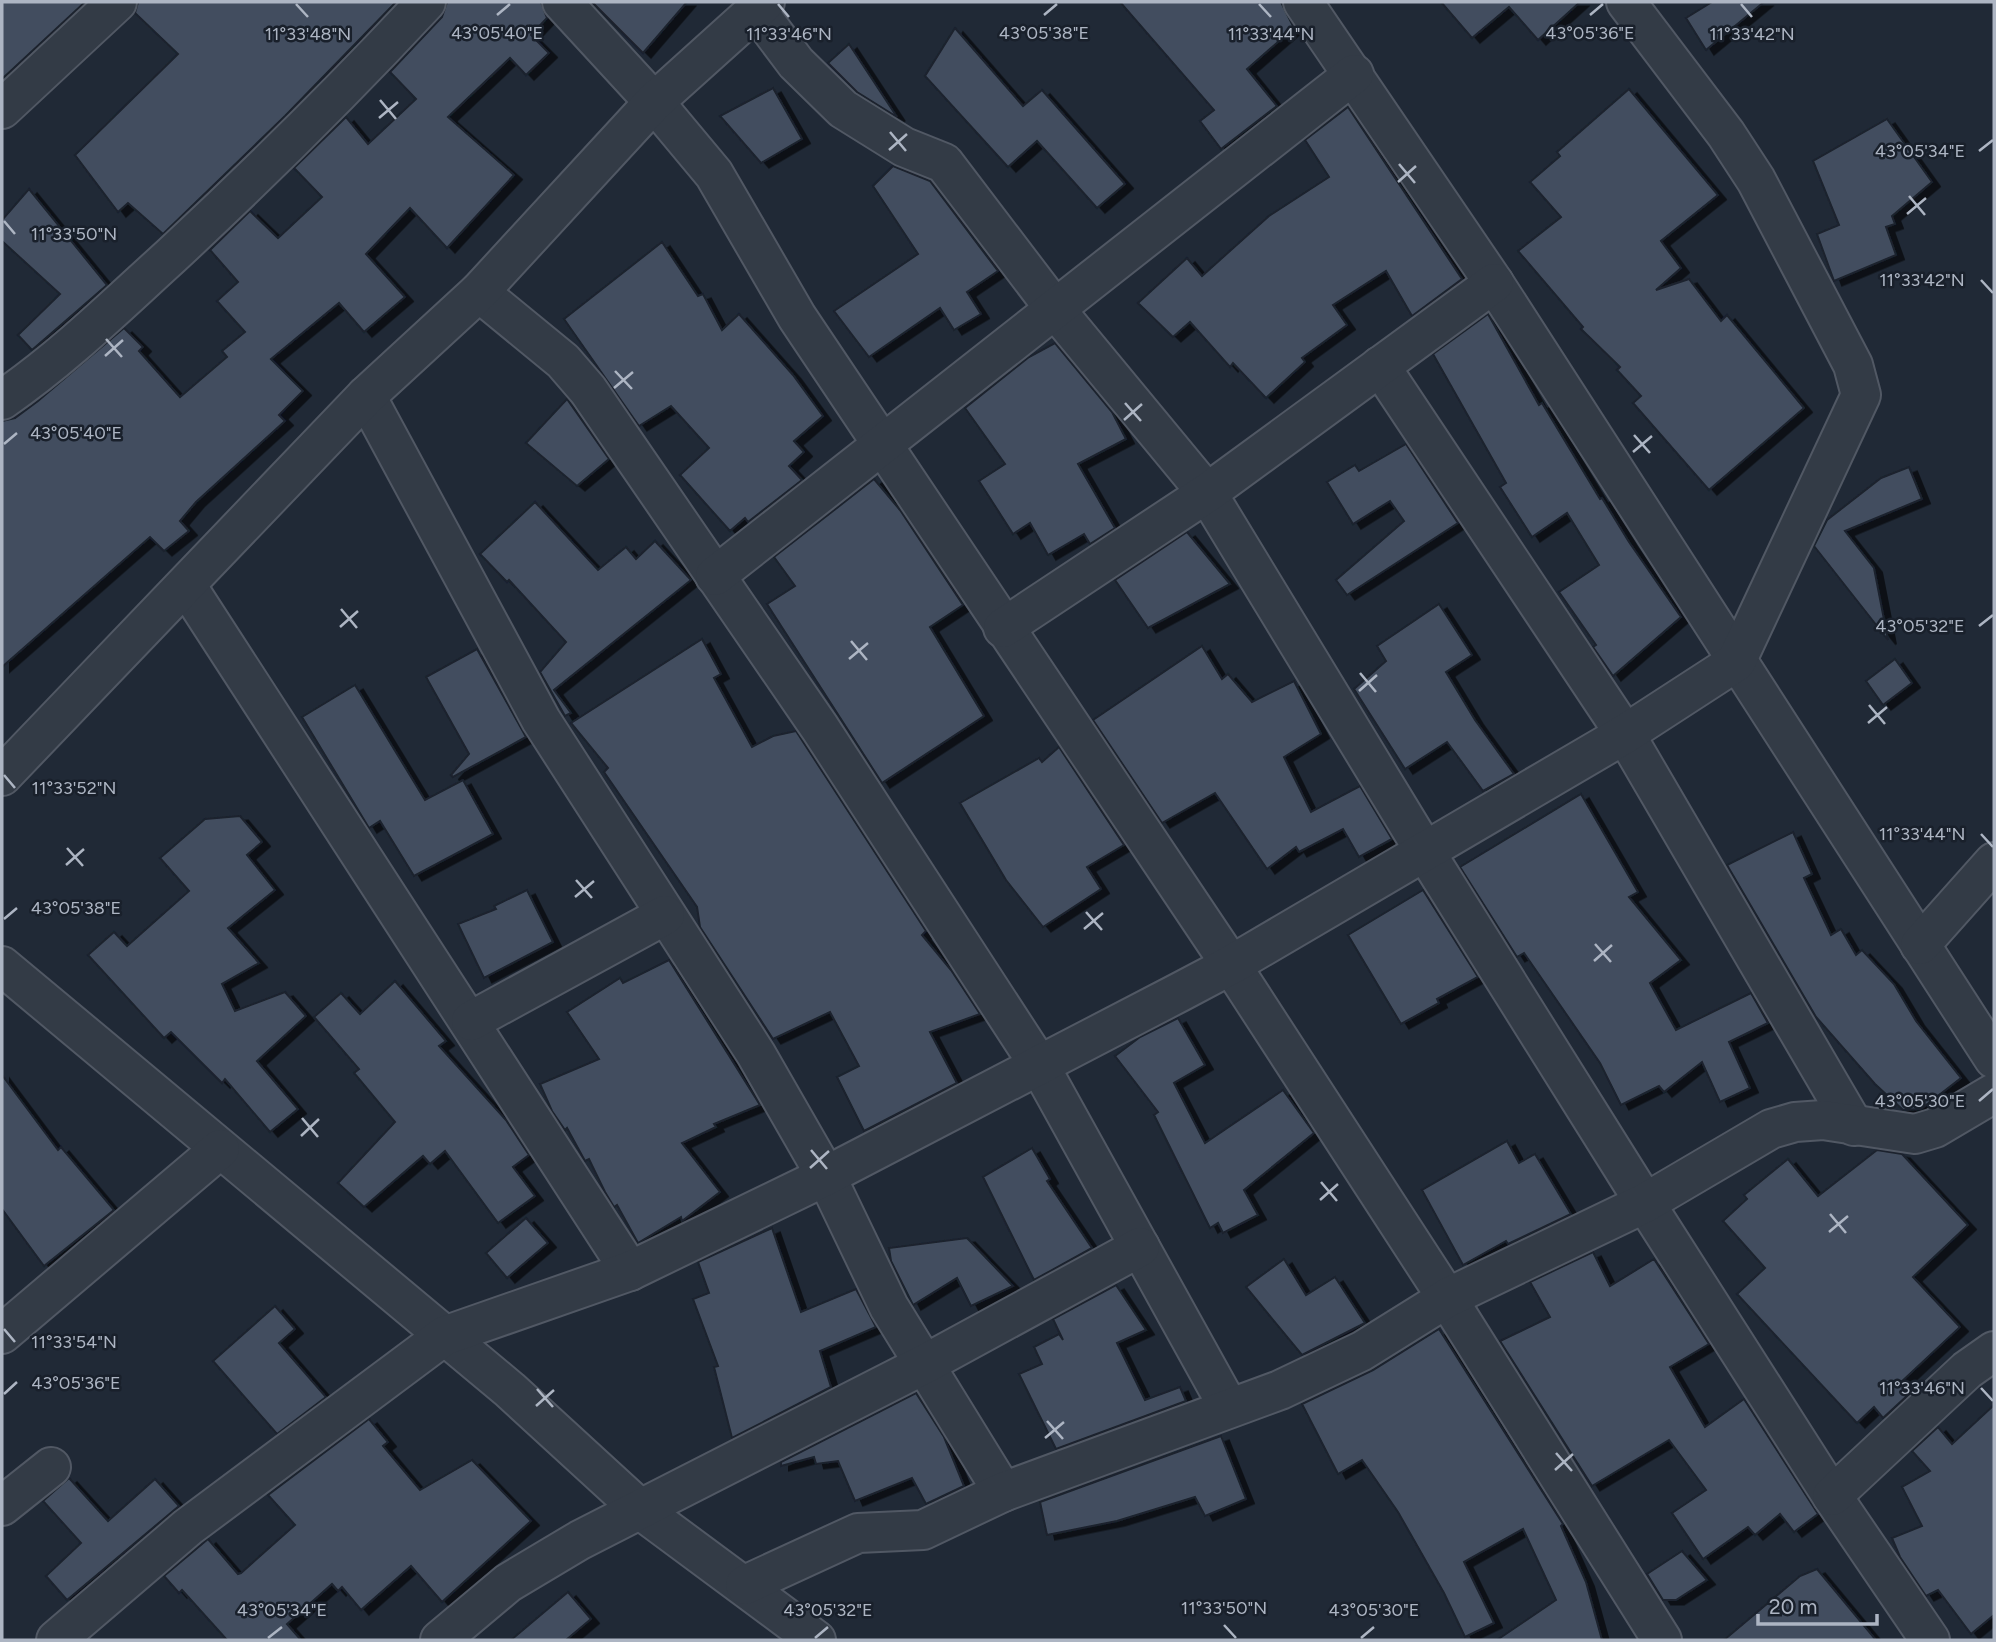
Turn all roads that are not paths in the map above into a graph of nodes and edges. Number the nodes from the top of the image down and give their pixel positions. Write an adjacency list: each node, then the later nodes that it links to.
1 (117, 2): 9 (street)
2 (426, 2): 15 (street)
3 (562, 2): 8 (street)
4 (1303, 2): 7 (street)
5 (1626, 2): 21 (street)
6 (761, 7): 8 (street); 12 (street)
7 (1354, 74): 10 (street); 12 (street)
8 (654, 102): 11 (street); 16 (street)
9 (2, 109)
10 (1493, 283): 13 (street); 21 (street)
11 (479, 292): 14 (street); 18 (street)
12 (1055, 309): 16 (street); 17 (street)
13 (1380, 366): 17 (street); 22 (street)
14 (366, 396): 19 (street); 26 (street)
15 (2, 400)
16 (884, 446): 18 (street); 20 (street)
17 (1207, 492): 20 (street); 24 (street)
18 (715, 576): 32 (street)
19 (186, 585): 23 (street); 30 (street)
20 (1003, 628): 28 (street)
21 (1736, 662): 22 (street); 27 (street)
22 (1625, 734): 24 (street); 34 (street)
23 (2, 776)
24 (1424, 850): 28 (street); 37 (street)
25 (1994, 862): 27 (street)
26 (665, 915): 30 (street); 36 (street)
27 (1920, 945): 31 (street)
28 (1231, 965): 32 (street); 40 (street)
29 (2, 966): 35 (street)
30 (471, 1021): 39 (street)
31 (1994, 1059)
32 (1038, 1065): 36 (street); 38 (street)
33 (1994, 1093): 34 (street)
34 (1854, 1126): 37 (street)
35 (220, 1149): 41 (street); 42 (street)
36 (826, 1176): 39 (street); 44 (street)
37 (1645, 1203): 40 (street); 48 (street)
38 (1140, 1247): 44 (street); 45 (street)
39 (630, 1271): 42 (street)
40 (1447, 1298): 45 (street); 55 (street)
41 (2, 1334)
42 (444, 1336): 50 (street); 52 (street)
43 (1994, 1351): 48 (street)
44 (925, 1364): 47 (street); 50 (street)
45 (1229, 1408): 47 (street)
46 (51, 1467): 49 (street)
47 (1003, 1492): 51 (street)
48 (1832, 1496): 56 (street)
49 (2, 1506)
50 (642, 1511): 51 (street); 53 (street)
51 (745, 1585): 54 (street)
52 (56, 1640)
53 (440, 1640)
54 (816, 1640)
55 (1662, 1640)
56 (1930, 1640)

